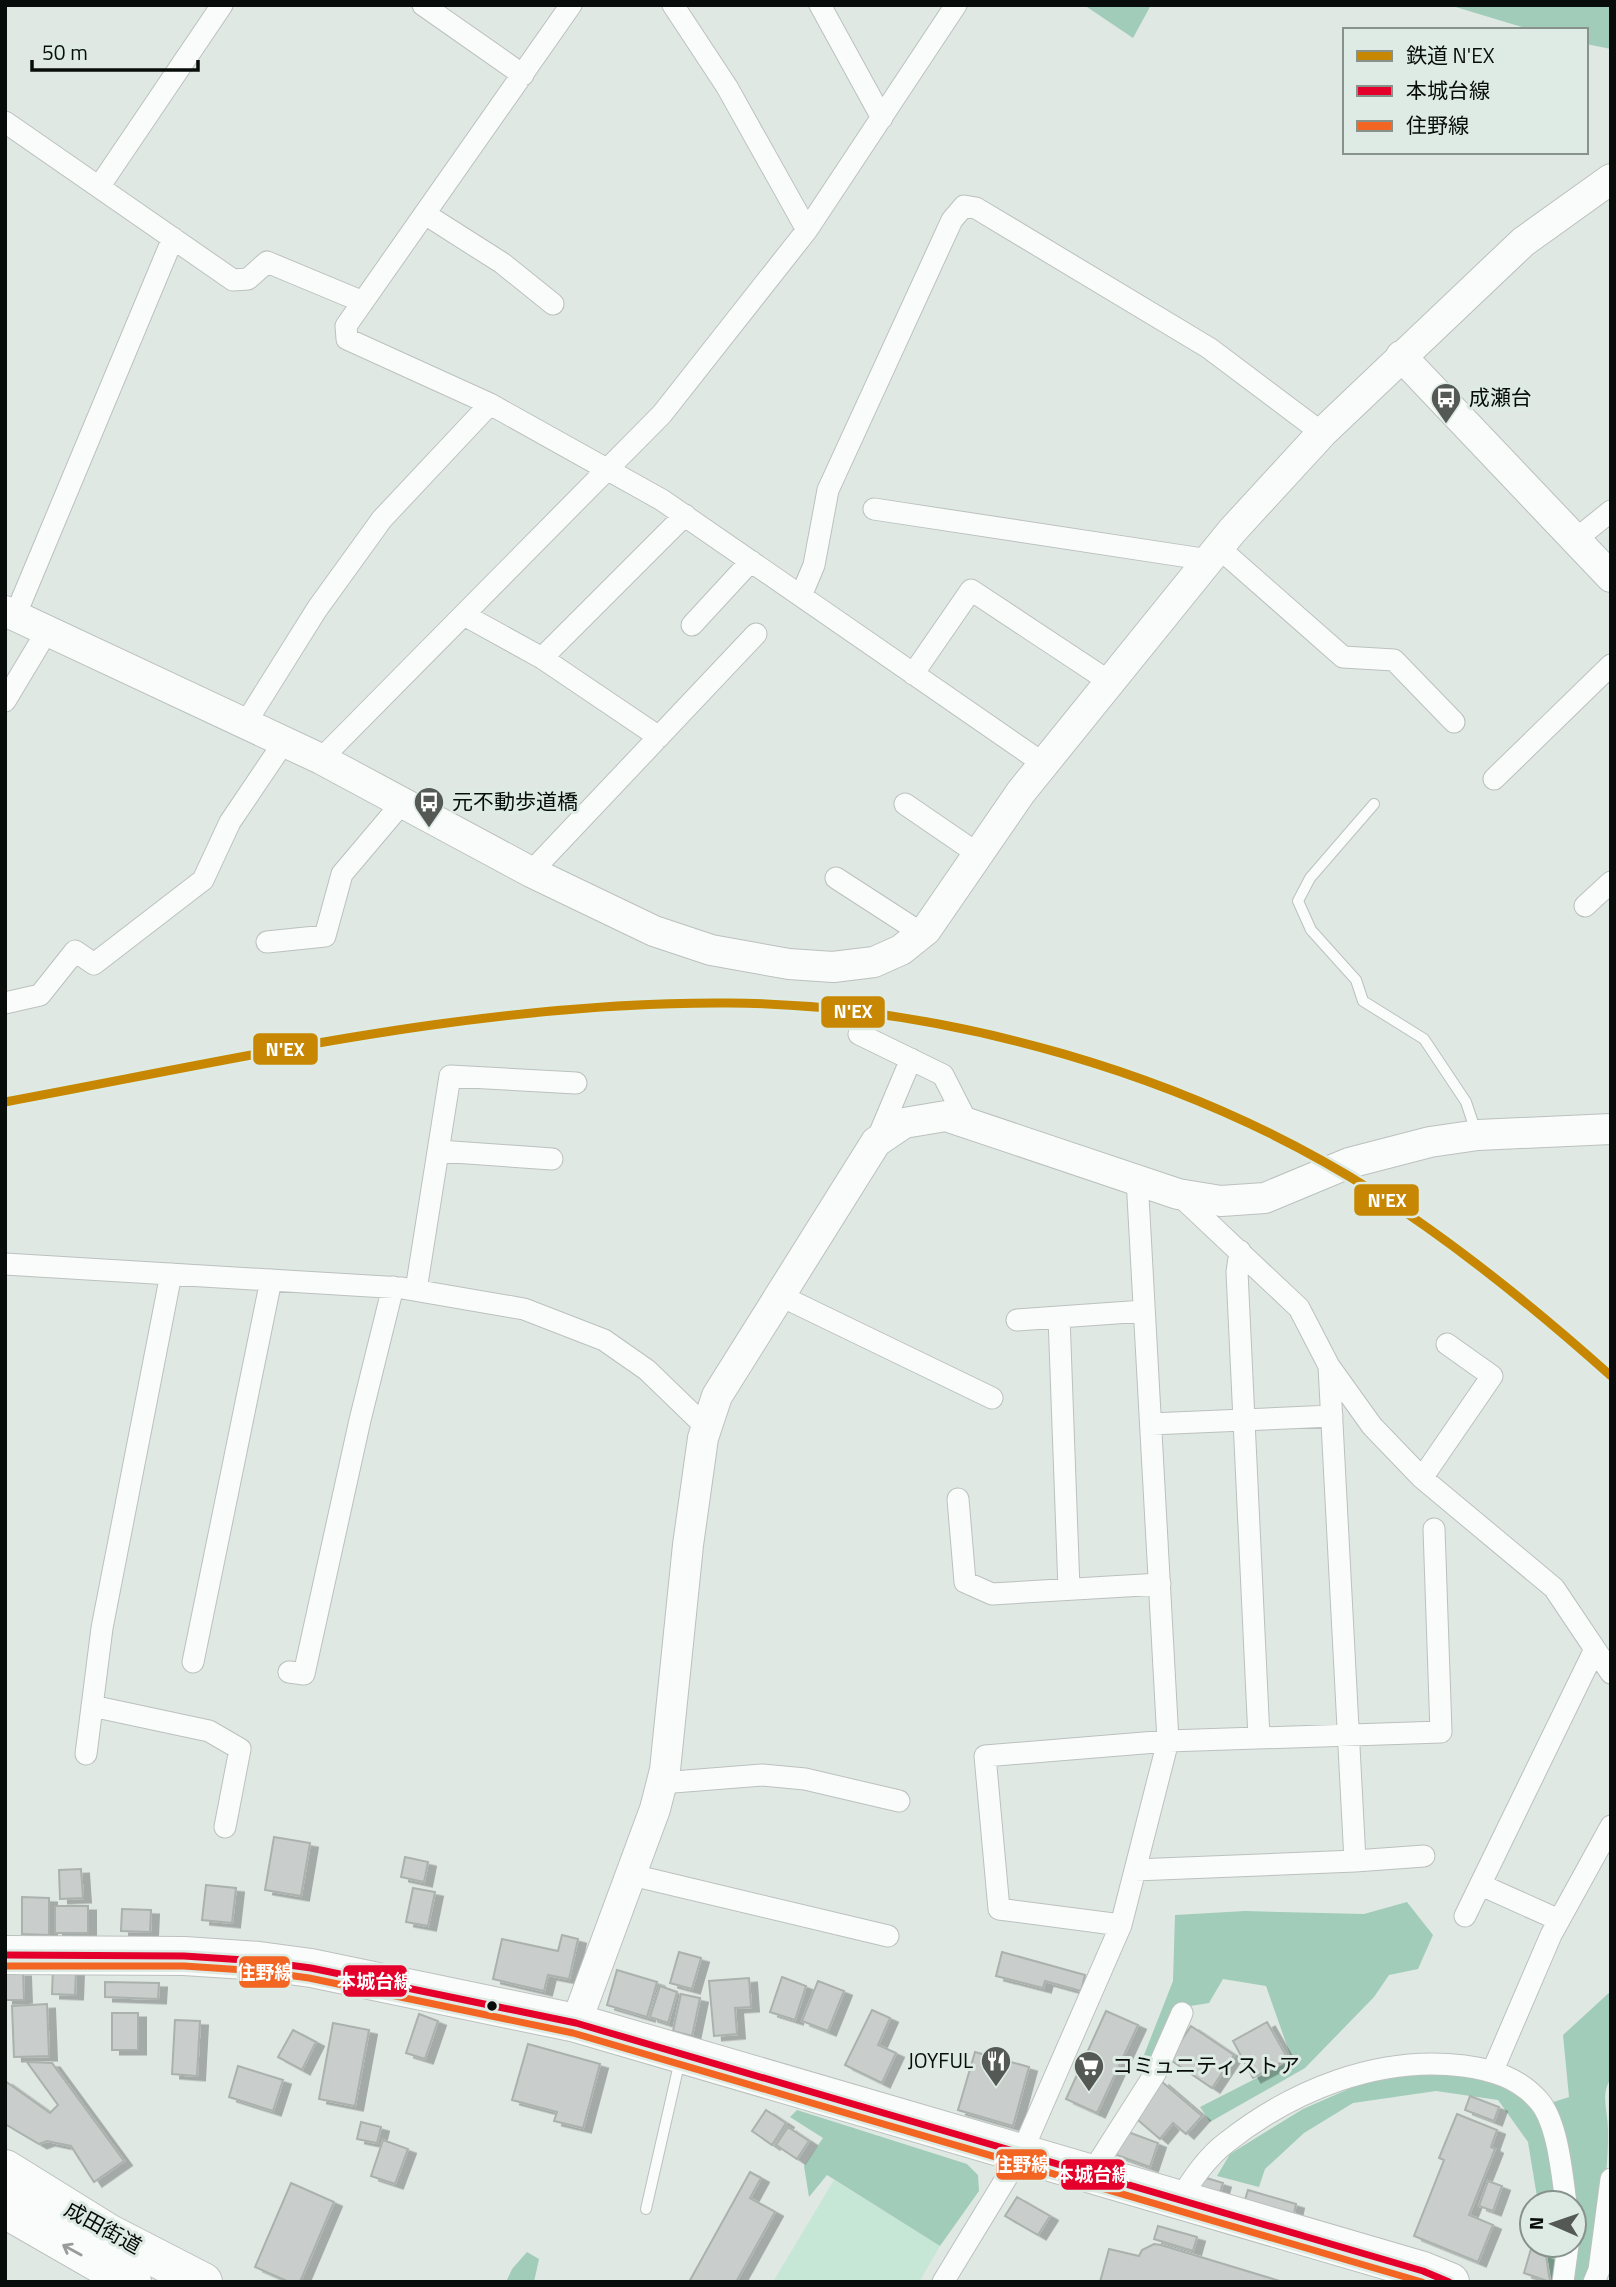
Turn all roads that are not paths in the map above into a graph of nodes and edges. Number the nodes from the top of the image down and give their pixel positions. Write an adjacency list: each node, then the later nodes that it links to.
1 (222, 5): 11 (street)
2 (423, 5): 7 (street)
3 (571, 5): 7 (street)
4 (673, 5): 13 (street)
5 (820, 5): 8 (street)
6 (956, 5): 8 (street)
7 (523, 75): 12 (street)
8 (882, 117): 13 (street)
9 (5, 121): 11 (street)
10 (1611, 179): 17 (street)
11 (99, 187): 14 (street)
12 (425, 214): 15 (street); 16 (street)
13 (807, 230): 20 (street)
14 (173, 238): 15 (street); 29 (street)
15 (363, 302): 18 (street)
16 (553, 304)
17 (1401, 356): 19 (street); 24 (street)
18 (490, 404): 20 (street); 40 (street)
19 (1322, 433): 25 (street); 28 (street)
20 (610, 468): 23 (street); 30 (street)
21 (874, 509): 25 (street)
22 (1611, 512): 24 (street)
23 (685, 515): 26 (street); 34 (street)
24 (1575, 540): 27 (street)
25 (1214, 554): 37 (street); 39 (street)
26 (751, 561): 28 (street); 31 (street)
27 (1611, 577)
28 (801, 596): 36 (street)
29 (10, 613): 32 (street)
30 (464, 615): 34 (street); 43 (street)
31 (692, 625)
32 (47, 631): 38 (street); 40 (street)
33 (756, 634): 41 (street)
34 (542, 659): 41 (street)
35 (1611, 665): 45 (street)
36 (913, 674): 37 (street); 44 (street)
37 (1110, 682): 44 (street)
38 (5, 701)
39 (1454, 722)
40 (245, 724): 42 (street)
41 (659, 737): 50 (street)
42 (284, 742): 43 (street); 56 (street)
43 (321, 759): 46 (street)
44 (1044, 764): 49 (street)
45 (1494, 779)
46 (402, 803): 50 (street); 55 (street)
47 (905, 804): 49 (street)
48 (1374, 804): 62 (lane)
49 (978, 854): 54 (street)
50 (531, 872): 54 (street)
51 (835, 878): 54 (street)
52 (1611, 882): 53 (street)
53 (1585, 906)
54 (922, 933)
55 (267, 942)
56 (5, 1003)
57 (859, 1034): 58 (street)
58 (911, 1059): 60 (street); 63 (street)
59 (576, 1083): 64 (street)
60 (968, 1124): 63 (street); 66 (street)
61 (1606, 1134): 62 (street)
62 (1478, 1135): 67 (street)
63 (876, 1142): 74 (street)
64 (439, 1151): 65 (street); 73 (street)
65 (552, 1159)
66 (1137, 1178): 67 (street); 75 (street)
67 (1178, 1195): 68 (street)
68 (1240, 1251): 79 (street); 82 (street)
69 (5, 1264): 70 (street)
70 (171, 1274): 71 (street); 94 (street)
71 (271, 1280): 72 (street); 91 (street)
72 (393, 1287): 73 (street); 92 (street)
73 (416, 1290): 84 (street)
74 (781, 1296): 80 (street); 84 (street)
75 (1144, 1311): 76 (street); 83 (street)
76 (1059, 1317): 77 (street); 89 (street)
77 (1017, 1320)
78 (1447, 1344): 85 (street)
79 (1329, 1366): 81 (street); 85 (street)
80 (992, 1398)
81 (1332, 1416): 82 (street); 95 (street)
82 (1245, 1419): 83 (street); 96 (street)
83 (1151, 1424): 88 (street)
84 (707, 1428): 99 (street)
85 (1422, 1478): 90 (street)
86 (958, 1499): 89 (street)
87 (1434, 1529): 95 (street)
88 (1160, 1584): 89 (street); 97 (street)
89 (1069, 1589)
90 (1595, 1649): 93 (street); 107 (street)
91 (193, 1661)
92 (289, 1672)
93 (1611, 1672)
94 (92, 1706): 98 (street); 101 (street)
95 (1350, 1735): 96 (street); 104 (street)
96 (1259, 1738): 97 (street)
97 (1168, 1741): 105 (street); 110 (street)
98 (86, 1754)
99 (662, 1783): 100 (street); 106 (street)
100 (899, 1801)
101 (225, 1826)
102 (1611, 1826): 109 (street)
103 (1424, 1856): 104 (street)
104 (1355, 1861): 105 (street)
105 (1135, 1870): 110 (street)
106 (632, 1875): 111 (street); 114 (street)
107 (1481, 1885): 108 (street); 109 (street)
108 (1465, 1916)
109 (1559, 1920): 116 (street)
110 (1121, 1925): 117 (street)
111 (888, 1936)
112 (5, 1955): 114 (highway)
113 (1182, 2013): 119 (street)
114 (576, 2023): 115 (highway)
115 (682, 2054): 117 (highway); 124 (lane)
116 (1493, 2070): 121 (street); 122 (street)
117 (1021, 2154): 119 (highway); 128 (street)
118 (5, 2169): 127 (highway, 成田街道)
119 (1091, 2174): 122 (highway)
120 (1611, 2179): 131 (street)
121 (1564, 2189)
122 (1180, 2199): 129 (highway)
123 (5, 2209): 126 (highway, 成田街道, one-way to 123)
124 (646, 2209)
125 (1565, 2259): 130 (street)
126 (132, 2282)
127 (203, 2282)
128 (943, 2282)
129 (1450, 2282)
130 (1563, 2282)
131 (1594, 2282)

